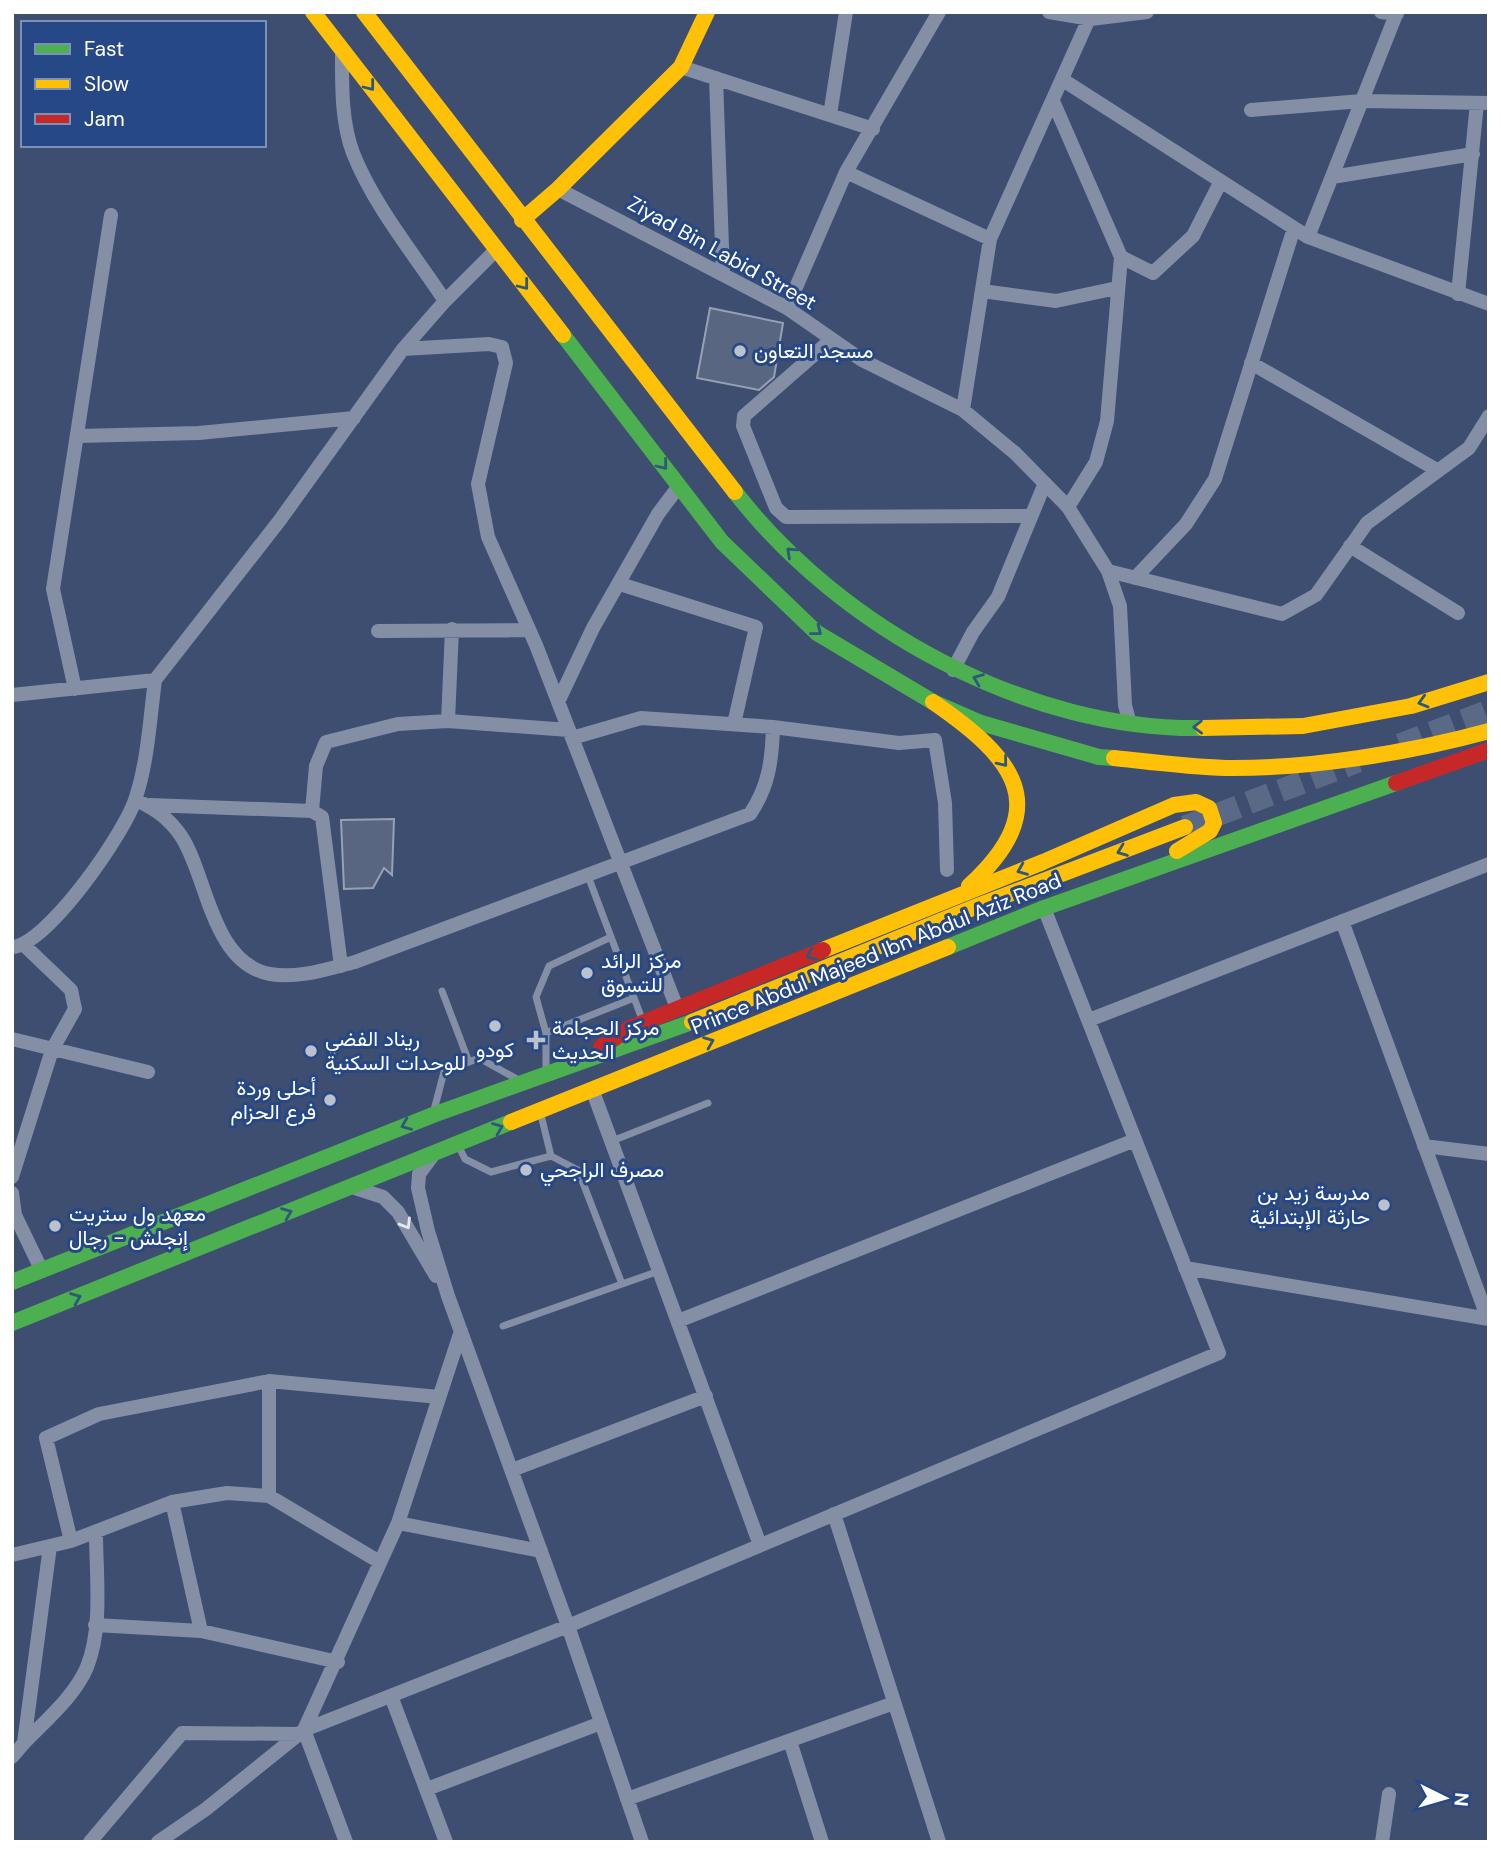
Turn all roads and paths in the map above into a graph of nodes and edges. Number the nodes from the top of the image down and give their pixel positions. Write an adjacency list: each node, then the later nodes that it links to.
1 (313, 12): 11 (main road)
2 (364, 12): 27 (main road)
3 (707, 12): 12 (main road)
4 (846, 12): 19 (street)
5 (939, 12): 20 (street)
6 (1049, 12): 10 (street)
7 (1147, 12): 10 (street)
8 (1381, 12): 9 (street)
9 (1397, 13): 16 (street)
10 (1091, 16): 14 (street)
11 (342, 51): 31 (main road, one-way to 31); 37 (street)
12 (681, 67): 13 (street); 25 (main road)
13 (716, 78): 19 (street); 33 (street)
14 (1063, 80): 15 (street); 24 (street)
15 (1053, 101): 30 (street); 32 (street)
16 (1362, 102): 17 (street); 18 (street); 23 (street)
17 (1483, 103): 21 (street)
18 (1251, 110)
19 (830, 115): 20 (street)
20 (873, 129): 22 (street)
21 (1473, 154): 23 (street); 36 (street)
22 (846, 172): 30 (street); 39 (street)
23 (1332, 177): 29 (street)
24 (1221, 181): 28 (street); 32 (street)
25 (558, 189): 27 (main road); 33 (street, Ziyad Bin Labid Street)
26 (111, 215): 46 (street)
27 (522, 220): 60 (main road, one-way to 27)
28 (1294, 228): 29 (street); 42 (street)
29 (1308, 236): 36 (street)
30 (990, 239): 35 (street)
31 (496, 249): 37 (street); 49 (main road, one-way to 49)
32 (1121, 257): 34 (street)
33 (723, 275): 39 (street, Ziyad Bin Labid Street)
34 (1117, 288): 35 (street); 50 (street)
35 (982, 291): 43 (street)
36 (1458, 294): 38 (street)
37 (444, 301): 41 (street)
38 (1489, 304)
39 (787, 308): 40 (street, Ziyad Bin Labid Street)
40 (832, 339): 43 (street, Ziyad Bin Labid Street); 51 (street)
41 (403, 349): 45 (street); 58 (street)
42 (1251, 363): 47 (street); 54 (street)
43 (963, 410): 48 (street, Ziyad Bin Labid Street)
44 (1489, 416): 47 (street)
45 (354, 418): 46 (street); 61 (street)
46 (78, 436): 63 (street)
47 (1437, 470): 52 (street)
48 (1045, 483): 50 (street, Ziyad Bin Labid Street); 51 (street)
49 (679, 486): 55 (street); 66 (main road, one-way to 66)
50 (1068, 507): 53 (street, Ziyad Bin Labid Street)
51 (1030, 516): 60 (street)
52 (1350, 546): 54 (street); 56 (street)
53 (1108, 571): 54 (street); 69 (street, Ziyad Bin Labid Street)
54 (1135, 578)
55 (620, 584): 65 (street); 68 (street)
56 (1458, 613)
57 (452, 629): 58 (street); 59 (street); 67 (street)
58 (529, 630): 65 (street)
59 (378, 631)
60 (953, 670): 69 (main road, one-way to 60)
61 (155, 680): 63 (street); 74 (street)
62 (1489, 682): 69 (main road, one-way to 69)
63 (75, 689): 64 (street)
64 (12, 695)
65 (558, 702): 72 (street)
66 (933, 702): 71 (main road); 82 (main road, one-way to 82)
67 (448, 721): 72 (street); 75 (street)
68 (734, 724): 70 (street); 72 (street)
69 (1129, 724)
70 (773, 727): 77 (street); 79 (street)
71 (1489, 731)
72 (571, 734): 77 (street)
73 (1489, 750): 81 (main road, Prince Abdul Majeed Ibn Abdul Aziz Road)
74 (141, 802): 75 (street); 86 (street); 87 (street)
75 (312, 811): 87 (street)
76 (1185, 827): 97 (main road, Prince Abdul Majeed Ibn Abdul Aziz Road, one-way to 97)
77 (621, 863): 80 (street); 90 (street)
78 (1489, 864): 84 (street)
79 (947, 870)
80 (588, 876): 85 (lane); 87 (street)
81 (1135, 876): 82 (main road, one-way to 82); 83 (main road, Prince Abdul Majeed Ibn Abdul Aziz Road)
82 (956, 897): 90 (main road, one-way to 90)
83 (1044, 908): 91 (street); 101 (main road, Prince Abdul Majeed Ibn Abdul Aziz Road, one-way to 83)
84 (1342, 921): 91 (street); 110 (street)
85 (611, 937): 89 (lane); 93 (lane)
86 (19, 947): 95 (street)
87 (341, 966)
88 (442, 991): 96 (lane)
89 (634, 998): 92 (lane); 93 (lane)
90 (677, 1009): 92 (main road)
91 (1089, 1020): 107 (street)
92 (643, 1022): 97 (main road)
93 (546, 1033): 99 (lane)
94 (12, 1039): 95 (street)
95 (52, 1050): 98 (street); 106 (street)
96 (469, 1062): 100 (lane); 104 (lane)
97 (572, 1065): 99 (main road, Prince Abdul Majeed Ibn Abdul Aziz Road)
98 (148, 1072)
99 (546, 1074): 100 (main road, Prince Abdul Majeed Ibn Abdul Aziz Road)
100 (523, 1083): 104 (main road, Prince Abdul Majeed Ibn Abdul Aziz Road)
101 (592, 1089): 103 (main road, Prince Abdul Majeed Ibn Abdul Aziz Road); 108 (street)
102 (708, 1103): 108 (lane)
103 (540, 1111): 109 (main road, Prince Abdul Majeed Ibn Abdul Aziz Road, one-way to 103); 113 (lane)
104 (433, 1115): 118 (main road, Prince Abdul Majeed Ibn Abdul Aziz Road, one-way to 118)
105 (12, 1125): 106 (street)
106 (27, 1125): 114 (street)
107 (1135, 1140): 117 (street); 124 (street)
108 (612, 1141): 119 (street)
109 (457, 1144): 111 (main road, Prince Abdul Majeed Ibn Abdul Aziz Road); 113 (lane)
110 (1424, 1146): 112 (street); 123 (street)
111 (434, 1154): 115 (main road, Prince Abdul Majeed Ibn Abdul Aziz Road); 122 (street)
112 (1489, 1154)
113 (551, 1156): 121 (lane)
114 (12, 1177)
115 (352, 1187): 122 (street, one-way to 122); 125 (main road, Prince Abdul Majeed Ibn Abdul Aziz Road, one-way to 115)
116 (12, 1193): 118 (street)
117 (1185, 1268): 123 (street); 134 (street)
118 (41, 1271): 120 (main road, Prince Abdul Majeed Ibn Abdul Aziz Road)
119 (660, 1271): 121 (lane); 124 (street)
120 (12, 1282)
121 (622, 1284): 126 (lane)
122 (448, 1296): 127 (street)
123 (1488, 1319)
124 (678, 1321): 129 (street)
125 (12, 1323)
126 (503, 1326)
127 (461, 1331): 130 (street); 131 (street)
128 (269, 1381): 130 (street); 132 (street); 137 (street)
129 (706, 1396): 131 (street); 138 (street)
130 (439, 1397): 135 (street)
131 (512, 1470): 140 (street)
132 (269, 1496): 133 (street); 142 (street)
133 (172, 1502): 136 (street); 145 (street)
134 (834, 1514): 138 (street); 148 (street)
135 (398, 1523): 140 (street); 142 (street)
136 (96, 1532): 137 (street); 143 (street)
137 (71, 1541): 139 (street)
138 (760, 1545): 144 (street)
139 (50, 1546): 141 (street); 152 (street)
140 (541, 1551): 144 (street)
141 (12, 1555)
142 (378, 1562): 146 (street)
143 (95, 1625): 145 (street); 152 (street)
144 (568, 1626): 147 (street); 149 (street)
145 (201, 1631): 146 (street)
146 (338, 1662): 150 (street)
147 (391, 1696): 150 (street); 154 (street)
148 (894, 1703): 151 (street); 163 (street)
149 (601, 1723): 154 (street); 156 (street)
150 (302, 1732): 157 (street); 158 (street); 159 (street)
151 (790, 1741): 156 (street); 162 (street)
152 (24, 1743): 153 (street)
153 (12, 1757)
154 (427, 1789): 160 (street)
155 (1389, 1794): 164 (street)
156 (627, 1800): 161 (street)
157 (90, 1842)
158 (158, 1842)
159 (346, 1842)
160 (446, 1842)
161 (642, 1842)
162 (822, 1842)
163 (939, 1842)
164 (1382, 1842)

